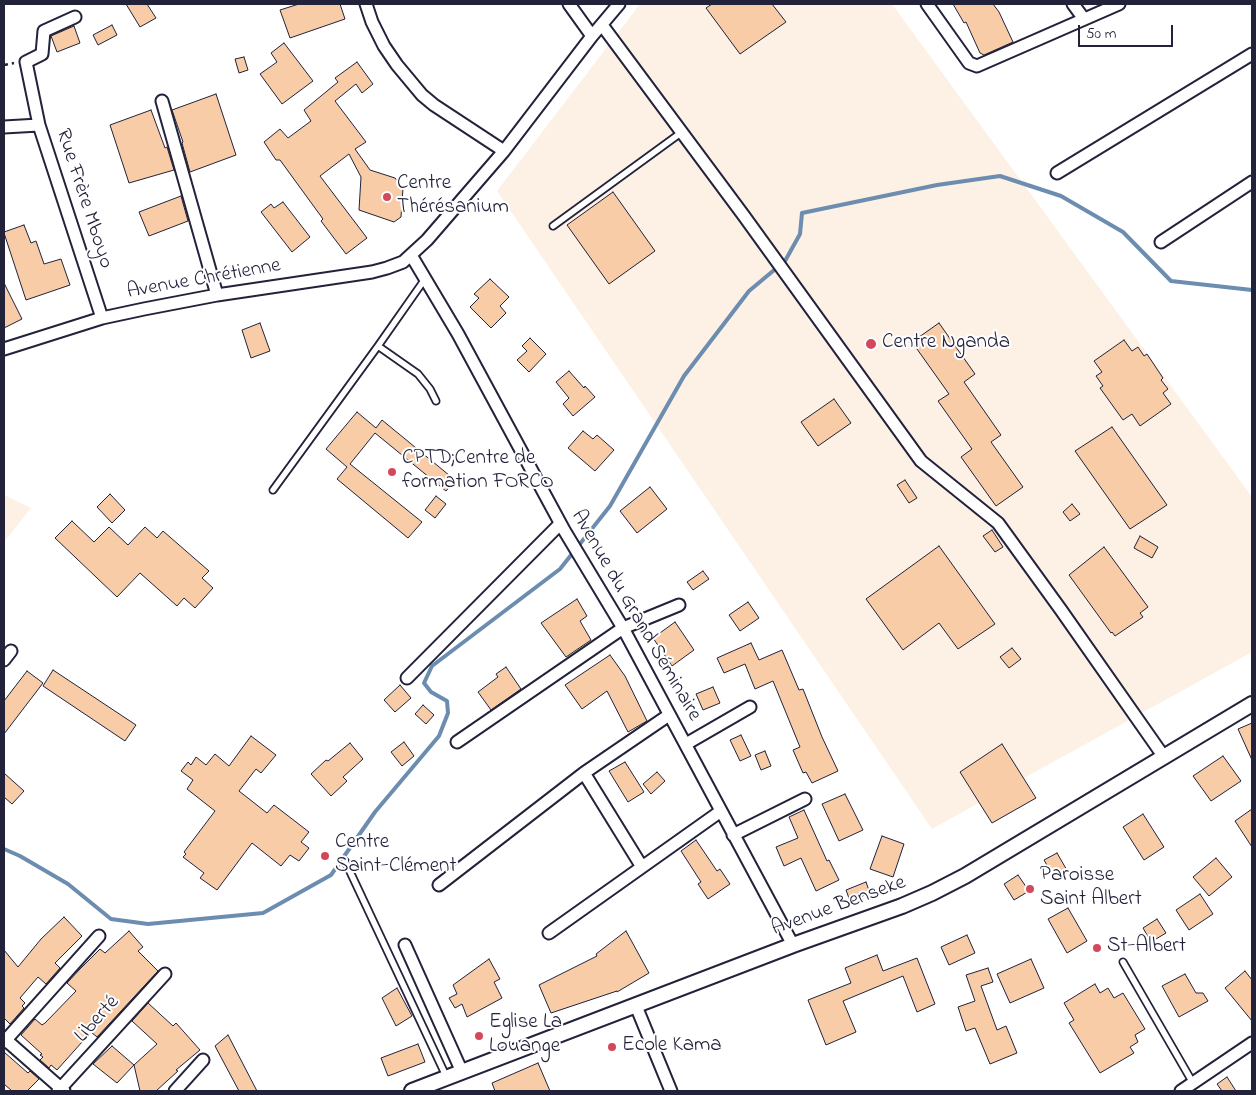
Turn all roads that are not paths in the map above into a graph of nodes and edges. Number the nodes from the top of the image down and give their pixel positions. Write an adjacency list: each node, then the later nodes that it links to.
1 (366, 4): 16 (street)
2 (569, 4): 10 (street)
3 (619, 4): 9 (street, Avenue Chrétienne)
4 (927, 4): 8 (street)
5 (1073, 4): 8 (street)
6 (1119, 4): 8 (street)
7 (75, 17): 13 (street)
8 (1084, 19)
9 (602, 25): 10 (street, Avenue Chrétienne); 15 (street)
10 (592, 36): 16 (street, Avenue Chrétienne)
11 (1252, 54): 17 (street)
12 (162, 101): 23 (street)
13 (39, 125): 14 (street, Rue Frère Mboyo); 24 (street, Rue Frère Mboyo)
14 (4, 127)
15 (682, 132): 19 (lane); 38 (street)
16 (504, 151): 21 (street, Avenue Chrétienne)
17 (1057, 173)
18 (1252, 182): 20 (street)
19 (553, 226)
20 (1161, 242)
21 (411, 255): 22 (street, Avenue du Grand Séminaire); 23 (street, Avenue Chrétienne)
22 (425, 279): 25 (lane); 29 (street, Avenue du Grand Séminaire)
23 (217, 295): 24 (street, Avenue Chrétienne)
24 (102, 318): 26 (street, Avenue Chrétienne)
25 (378, 346): 27 (lane); 28 (lane)
26 (4, 349)
27 (436, 402)
28 (273, 490)
29 (562, 527): 31 (street, Avenue du Grand Séminaire); 32 (street)
30 (679, 605): 31 (street)
31 (622, 628): 35 (street, Avenue du Grand Séminaire); 36 (street)
32 (407, 678)
33 (1252, 704): 38 (street, Avenue Benseke)
34 (750, 707): 37 (street)
35 (669, 715): 37 (street, Avenue du Grand Séminaire); 39 (street)
36 (457, 742)
37 (686, 744): 41 (street, Avenue du Grand Séminaire)
38 (1164, 757): 49 (street, Avenue Benseke)
39 (584, 773): 44 (street); 45 (street)
40 (805, 799): 42 (street)
41 (721, 811): 42 (street, Avenue du Grand Séminaire); 44 (street)
42 (733, 835): 49 (street, Avenue du Grand Séminaire)
43 (345, 861): 57 (lane)
44 (642, 866): 46 (street)
45 (439, 885)
46 (548, 932)
47 (99, 936): 53 (street)
48 (405, 945): 56 (street)
49 (793, 945): 52 (street, Avenue Benseke)
50 (1122, 962): 58 (lane)
51 (165, 974): 59 (street, Liberté)
52 (636, 1006): 56 (street, Avenue Benseke); 62 (street)
53 (5, 1041): 59 (street)
54 (1252, 1043): 58 (street)
55 (204, 1060): 60 (street)
56 (462, 1072): 57 (street, Avenue Benseke)
57 (447, 1078): 61 (street, Avenue Benseke)
58 (1193, 1083): 63 (street)
59 (61, 1090)
60 (175, 1091)
61 (412, 1091)
62 (671, 1091)
63 (1181, 1091)

